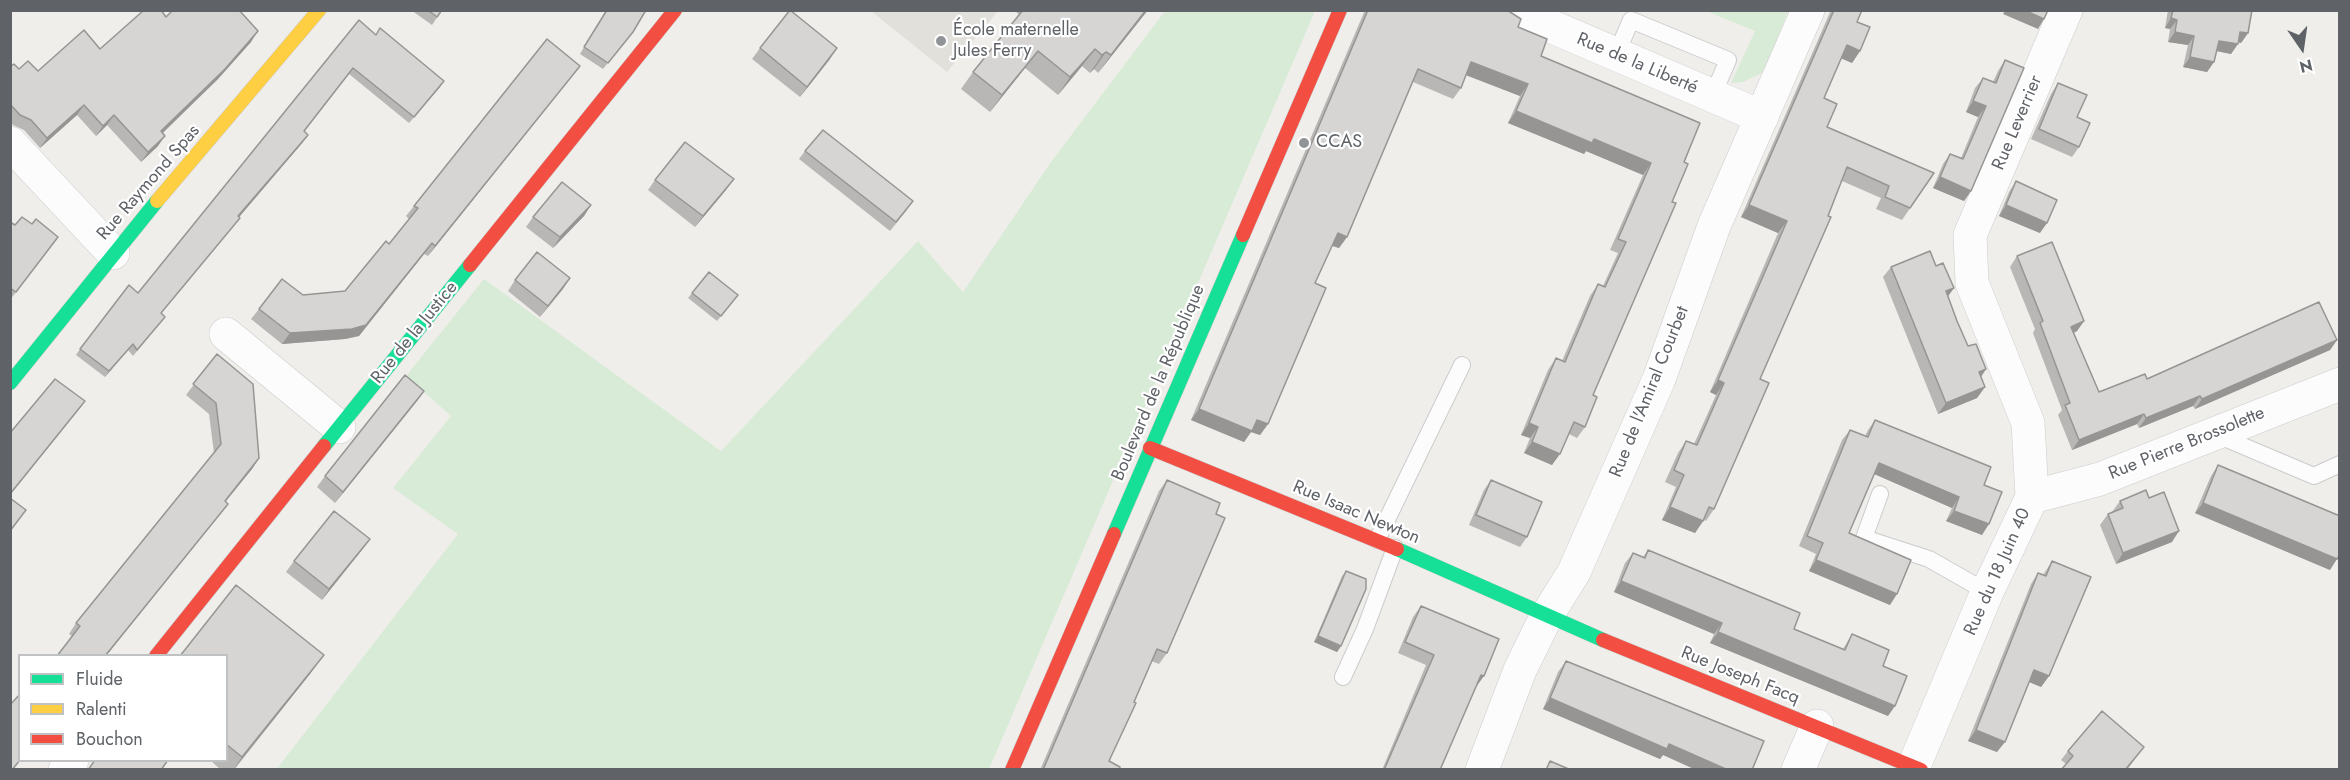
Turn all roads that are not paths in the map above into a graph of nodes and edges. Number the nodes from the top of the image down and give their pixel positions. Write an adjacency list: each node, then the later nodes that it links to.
1 (319, 10): 10 (street, Rue Raymond Spas)
2 (675, 10): 15 (street, Rue de la Justice)
3 (1340, 10): 17 (street, Boulevard de la République)
4 (1513, 10): 7 (street, Rue de la Liberté)
5 (1808, 10): 7 (street, Rue de l'Amiral Courbet)
6 (2066, 10): 9 (street, Rue Leverrier)
7 (1762, 117): 24 (street, Rue de l'Amiral Courbet)
8 (10, 143): 10 (street)
9 (1970, 235): 20 (street, Rue du 18 Juin 40)
10 (113, 253): 13 (street, Rue Raymond Spas)
11 (226, 334): 15 (street)
12 (1462, 365): 21 (lane)
13 (10, 383)
14 (2340, 384): 16 (street, Rue Pierre Brossolette)
15 (339, 427): 25 (street, Rue de la Justice)
16 (2214, 434): 18 (lane); 20 (street, Rue Pierre Brossolette)
17 (1150, 448): 21 (street, Rue Isaac Newton); 29 (street, Boulevard de la République)
18 (2340, 464)
19 (1880, 494): 23 (lane)
20 (2032, 497): 23 (street, Rue du 18 Juin 40)
21 (1377, 540): 22 (street, Rue Isaac Newton)
22 (1395, 548): 24 (street, Rue Isaac Newton); 26 (lane)
23 (1987, 592): 28 (street, Rue du 18 Juin 40)
24 (1546, 617): 27 (street, Rue Joseph Facq); 30 (street, Rue de l'Amiral Courbet)
25 (158, 654)
26 (1343, 677)
27 (1817, 726): 28 (street, Rue Joseph Facq); 31 (street)
28 (1917, 768)
29 (1012, 770)
30 (1482, 770)
31 (1798, 770)

